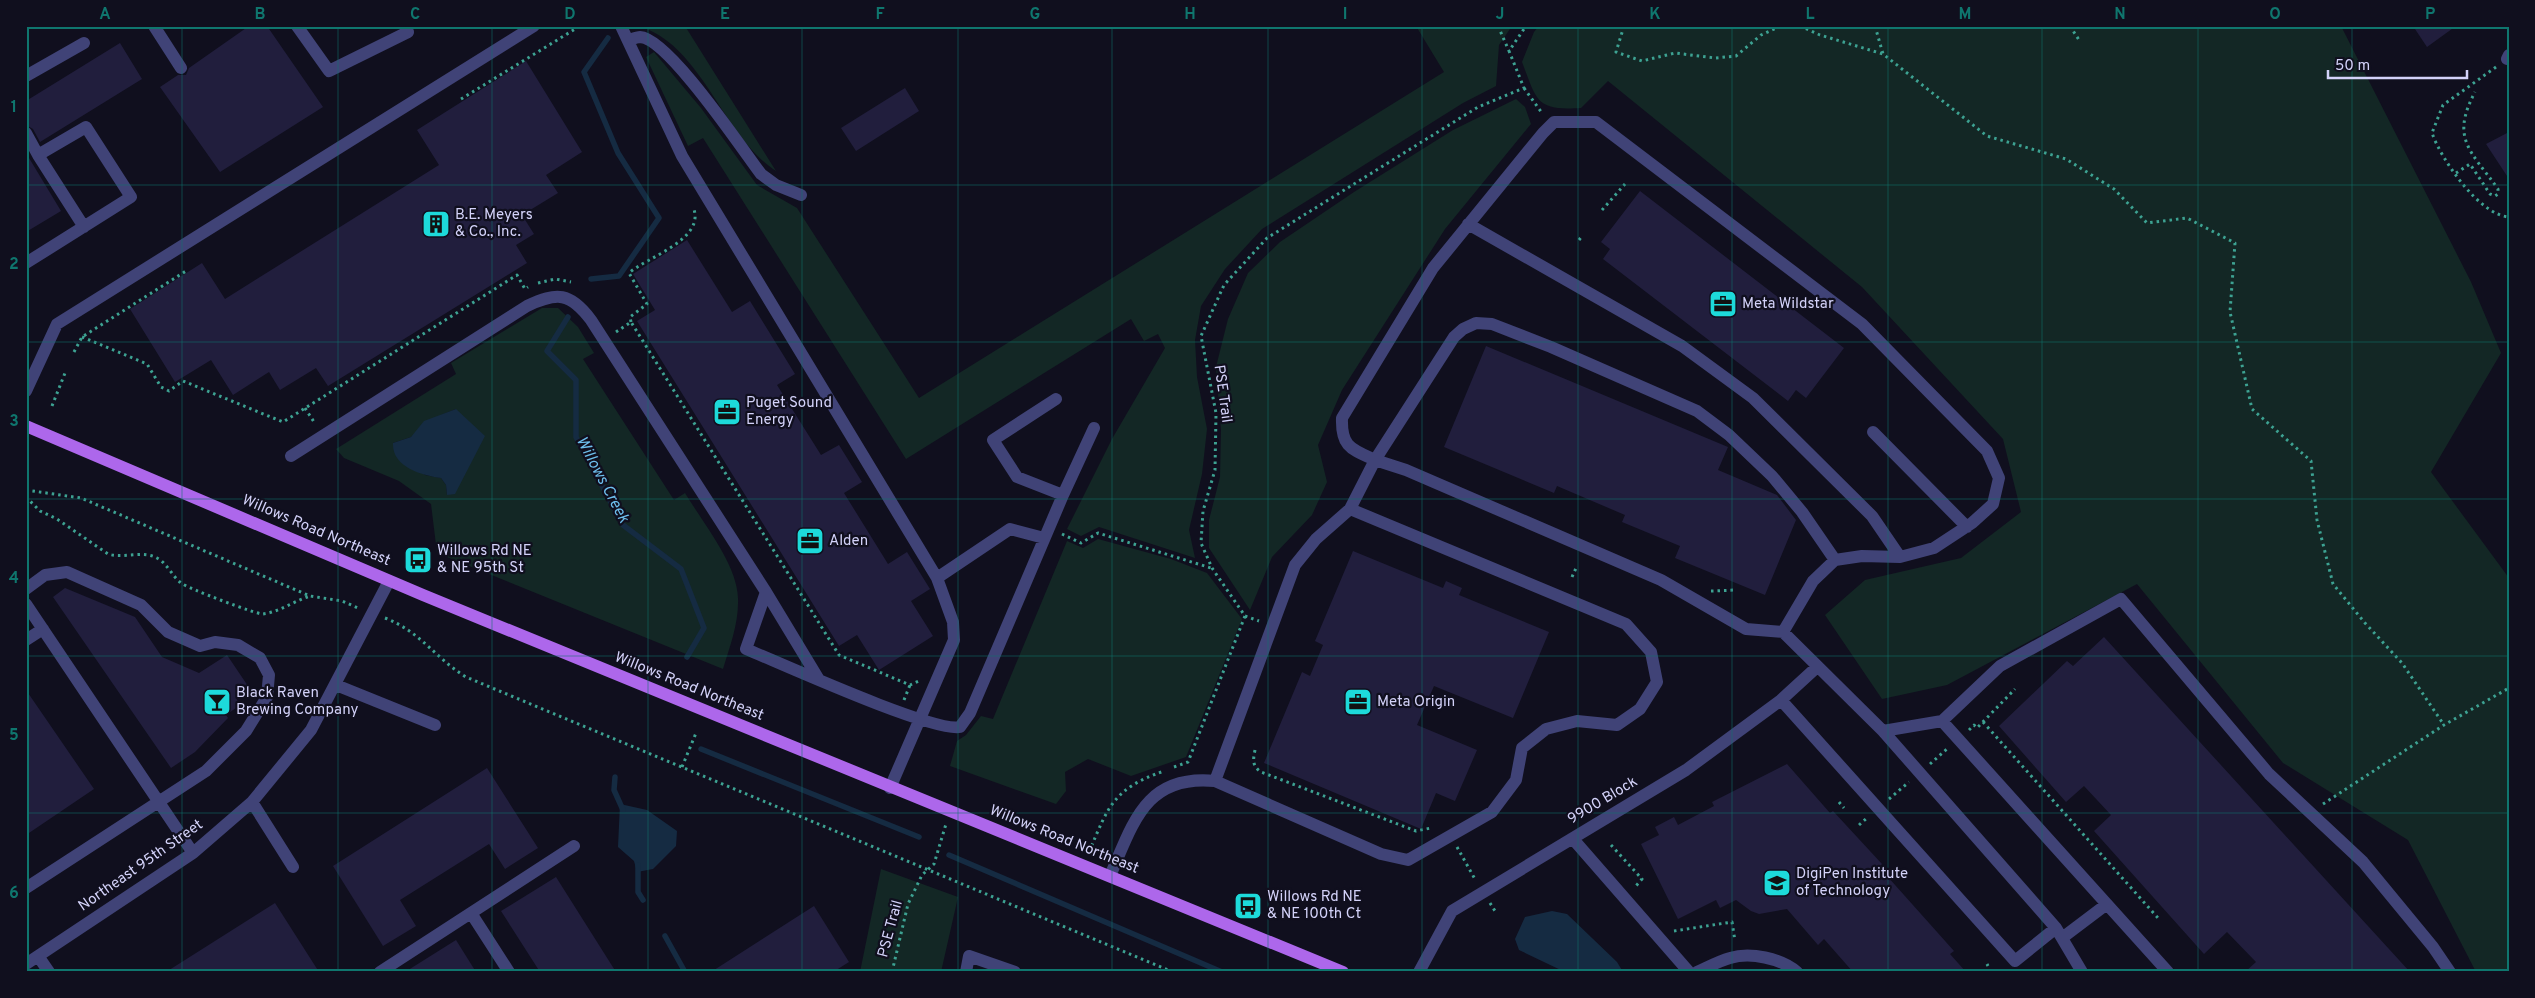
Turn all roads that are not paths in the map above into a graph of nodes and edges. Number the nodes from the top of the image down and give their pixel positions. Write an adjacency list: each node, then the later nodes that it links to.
1 (154, 26): 8 (street)
2 (297, 26): 5 (street)
3 (534, 26): 16 (street)
4 (621, 26): 6 (street)
5 (408, 32)
6 (629, 40): 12 (street); 29 (street)
7 (84, 43): 9 (street)
8 (181, 68)
9 (26, 76)
10 (26, 134): 11 (street)
11 (38, 155): 14 (street); 14 (street)
12 (801, 195)
13 (1468, 224): 22 (street); 25 (street); 27 (street)
14 (84, 227): 15 (street)
15 (26, 263)
16 (26, 391)
17 (1056, 399): 23 (street)
18 (26, 426): 30 (main road, Willows Road Northeast)
19 (1094, 428): 23 (street)
20 (1873, 432): 25 (street)
21 (291, 456): 32 (street)
22 (1375, 460): 24 (street); 28 (street); 35 (street)
23 (1063, 495): 26 (street)
24 (1350, 509): 45 (street); 45 (street)
25 (1967, 527): 27 (street)
26 (1044, 538): 29 (street); 41 (street)
27 (1900, 557): 28 (street)
28 (1835, 560): 35 (street)
29 (937, 578): 41 (street)
30 (389, 580): 39 (street, Northeast 95th Street); 46 (main road, Willows Road Northeast)
31 (26, 588): 47 (street)
32 (766, 592): 38 (street); 38 (street)
33 (26, 604): 34 (street)
34 (43, 629): 36 (street); 47 (street)
35 (1784, 632): 37 (street)
36 (26, 640)
37 (1818, 667): 40 (street, 9900 Block); 44 (street)
38 (818, 678): 41 (street)
39 (336, 685): 43 (street); 48 (street, Northeast 95th Street)
40 (1781, 700): 49 (street, 9900 Block); 57 (street)
41 (918, 719): 46 (street)
42 (1942, 721): 44 (street); 55 (street); 72 (street)
43 (435, 725)
44 (1883, 731): 57 (street)
45 (1215, 781): 53 (street)
46 (890, 788): 53 (main road, Willows Road Northeast)
47 (159, 802): 51 (street); 54 (street)
48 (252, 802): 51 (street, Northeast 95th Street); 52 (street)
49 (1572, 839): 66 (street, 9900 Block); 67 (street)
50 (574, 846): 56 (street)
51 (193, 853): 58 (street, Northeast 95th Street)
52 (293, 867)
53 (1110, 876): 65 (main road, Willows Road Northeast)
54 (26, 888)
55 (2107, 904): 57 (street); 71 (street)
56 (471, 913): 61 (street); 62 (street)
57 (2059, 933): 70 (street)
58 (38, 956): 59 (street, Northeast 95th Street); 60 (street)
59 (26, 964)
60 (49, 972)
61 (380, 972)
62 (509, 972)
63 (966, 972): 64 (street)
64 (1015, 972)
65 (1343, 972)
66 (1419, 972)
67 (1689, 972)
68 (1697, 972): 69 (street)
69 (1797, 972)
70 (2082, 972)
71 (2168, 972)
72 (2450, 972)

